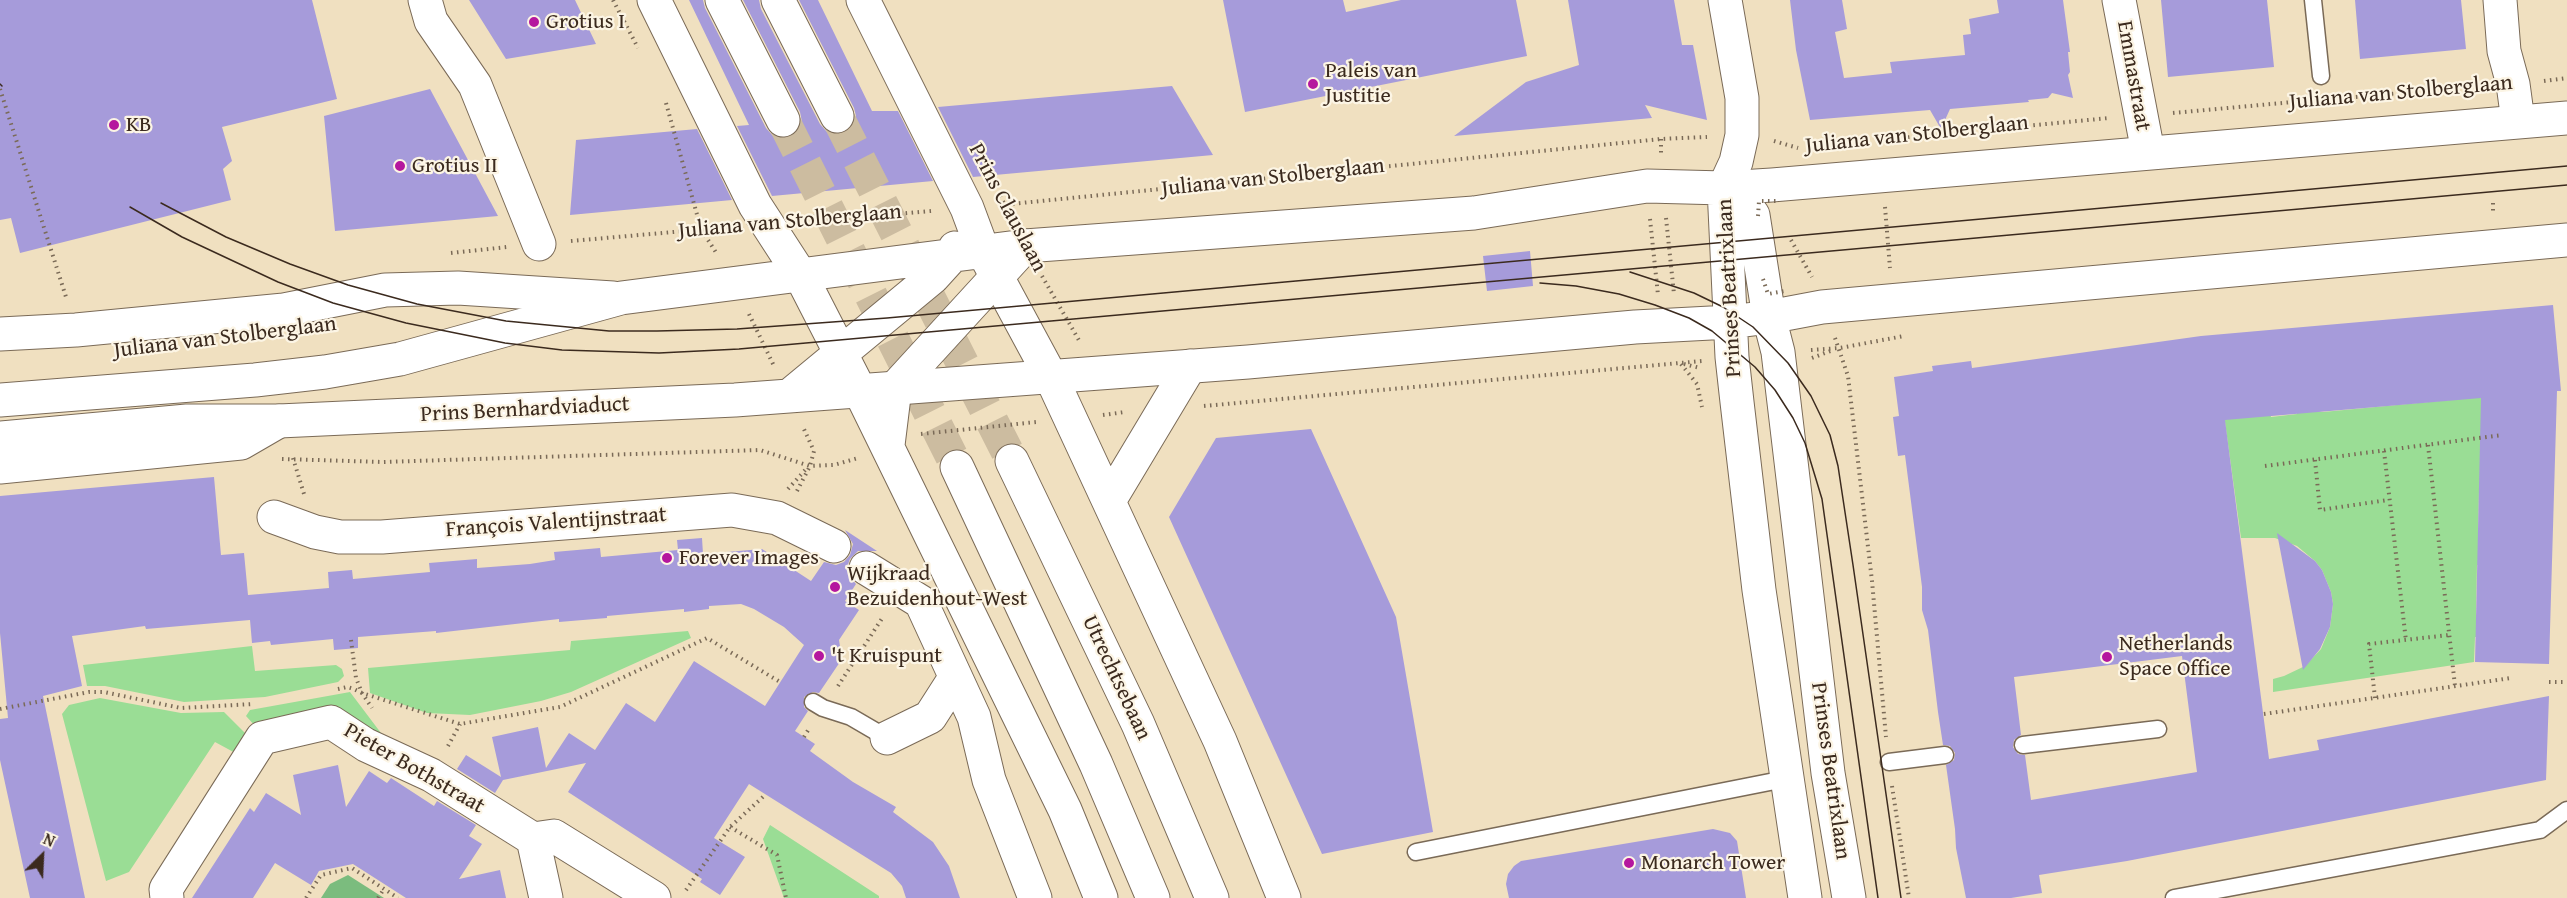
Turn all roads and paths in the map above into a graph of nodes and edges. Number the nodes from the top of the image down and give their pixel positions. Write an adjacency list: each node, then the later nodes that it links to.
1 (425, 0): 38 (street)
2 (613, 0): 11 (path)
3 (654, 0): 34 (street)
4 (722, 0): 20 (street)
5 (778, 0): 17 (street)
6 (863, 0): 32 (street, Prins Clauslaan)
7 (1725, 0): 22 (street)
8 (2119, 0): 18 (street, Emmastraat)
9 (2313, 0): 12 (lane)
10 (2499, 0): 14 (street)
11 (642, 55)
12 (2321, 76)
13 (2567, 78): 14 (path, Juliana van Stolberglaan)
14 (2513, 84): 18 (path, Juliana van Stolberglaan); 21 (street)
15 (0, 89): 51 (path)
16 (663, 92): 35 (path)
17 (837, 116)
18 (2139, 116): 25 (street, Emmastraat); 26 (path, Juliana van Stolberglaan)
19 (2567, 118): 21 (street, Juliana van Stolberglaan)
20 (783, 120)
21 (2518, 121): 25 (street, Juliana van Stolberglaan)
22 (1756, 137): 23 (path, Juliana van Stolberglaan); 24 (path, Juliana van Stolberglaan); 28 (street); 30 (path)
23 (1661, 139): 27 (path); 31 (path, Juliana van Stolberglaan)
24 (1809, 147)
25 (2148, 152): 26 (street, Juliana van Stolberglaan)
26 (1882, 177): 30 (street, Juliana van Stolberglaan); 46 (path)
27 (1662, 186): 28 (street, Juliana van Stolberglaan); 39 (street, Juliana van Stolberglaan); 50 (path)
28 (1724, 188): 30 (street, Juliana van Stolberglaan); 47 (street, Prinses Beatrixlaan); 49 (street, Prinses Beatrixlaan)
29 (1000, 195): 31 (path, Prins Clauslaan)
30 (1775, 197): 33 (path, bridge)
31 (1005, 205): 32 (path, Juliana van Stolberglaan); 39 (path, Prins Clauslaan)
32 (967, 207): 34 (path, Juliana van Stolberglaan); 41 (street, Prins Clauslaan)
33 (1758, 216)
34 (768, 225): 35 (path, Juliana van Stolberglaan); 42 (street)
35 (701, 229): 38 (path, Juliana van Stolberglaan); 44 (path)
36 (1790, 237): 48 (path)
37 (2567, 240): 46 (street)
38 (539, 244): 40 (path, Juliana van Stolberglaan)
39 (1025, 246): 41 (street); 56 (path, Prins Clauslaan)
40 (439, 254)
41 (978, 262): 42 (street); 54 (street); 57 (street, Prins Clauslaan); 58 (street)
42 (801, 276): 44 (street); 54 (street)
43 (1763, 279): 47 (path, bridge)
44 (734, 284): 45 (street); 60 (path)
45 (621, 298): 51 (street); 61 (street)
46 (1893, 301): 48 (street); 53 (path)
47 (1777, 304): 48 (street); 49 (street); 127 (street, Prinses Beatrixlaan)
48 (1822, 307): 105 (path)
49 (1730, 322): 50 (street); 106 (street, Prinses Beatrixlaan)
50 (1677, 324): 55 (street); 62 (path)
51 (76, 330): 52 (street)
52 (0, 334)
53 (1897, 336)
54 (842, 354): 59 (street); 60 (street)
55 (1190, 366): 56 (street); 62 (street)
56 (1097, 373): 57 (street); 63 (path, Prins Clauslaan)
57 (1050, 377): 58 (street, Prins Bernhardviaduct); 64 (street, Prins Clauslaan)
58 (895, 388): 59 (street, Prins Bernhardviaduct); 68 (street)
59 (860, 391): 60 (street, Prins Bernhardviaduct); 68 (street)
60 (789, 396): 65 (street, Prins Bernhardviaduct); 74 (path)
61 (5, 400)
62 (1163, 410): 63 (path); 79 (street)
63 (1123, 412): 64 (path)
64 (1071, 419): 68 (path); 79 (street, Prins Clauslaan)
65 (279, 421): 67 (street, Prins Bernhardviaduct); 77 (street)
66 (2502, 435): 69 (path)
67 (7, 437)
68 (888, 445): 74 (path); 122 (street)
69 (2428, 445): 70 (path); 84 (path)
70 (2384, 451): 73 (path); 78 (path)
71 (281, 459): 74 (path)
72 (1012, 460): 124 (street, Utrechtsebaan)
73 (2315, 460): 76 (path); 78 (path)
74 (810, 466)
75 (957, 466): 123 (street)
76 (2265, 466)
77 (0, 467)
78 (2388, 500): 86 (path)
79 (1109, 501): 125 (street, Prins Clauslaan)
80 (274, 517): 81 (street, François Valentijnstraat)
81 (834, 546)
82 (867, 567): 83 (street)
83 (900, 590): 87 (street); 97 (path)
84 (2449, 635): 86 (path); 92 (path)
85 (351, 640): 94 (path)
86 (2406, 641): 95 (path)
87 (955, 678): 102 (street); 121 (street)
88 (2511, 678): 92 (path)
89 (2549, 681): 91 (path)
90 (780, 682): 94 (path)
91 (2567, 682)
92 (2455, 686): 95 (path)
93 (327, 691): 94 (path)
94 (362, 693): 99 (path)
95 (2375, 698): 100 (path)
96 (265, 703): 98 (path)
97 (818, 705): 102 (lane)
98 (0, 709)
99 (374, 712)
100 (2264, 714)
101 (2158, 729): 103 (lane)
102 (887, 738)
103 (2023, 745)
104 (1945, 755): 105 (lane)
105 (1889, 762): 128 (path)
106 (1785, 779): 111 (lane); 126 (street, Prinses Beatrixlaan)
107 (765, 795): 109 (path)
108 (2567, 810): 129 (lane)
109 (730, 827): 119 (path); 120 (path)
110 (533, 839): 113 (street, Pieter Bothstraat); 117 (street); 118 (street, Pieter Bothstraat)
111 (1416, 852)
112 (384, 889): 114 (path); 115 (path); 116 (path)
113 (167, 898)
114 (306, 898)
115 (378, 898)
116 (398, 898)
117 (546, 898)
118 (654, 898)
119 (681, 898)
120 (786, 898)
121 (1035, 898)
122 (1101, 898)
123 (1153, 898)
124 (1212, 898)
125 (1284, 898)
126 (1805, 898)
127 (1849, 898)
128 (1910, 898)
129 (2174, 898)

